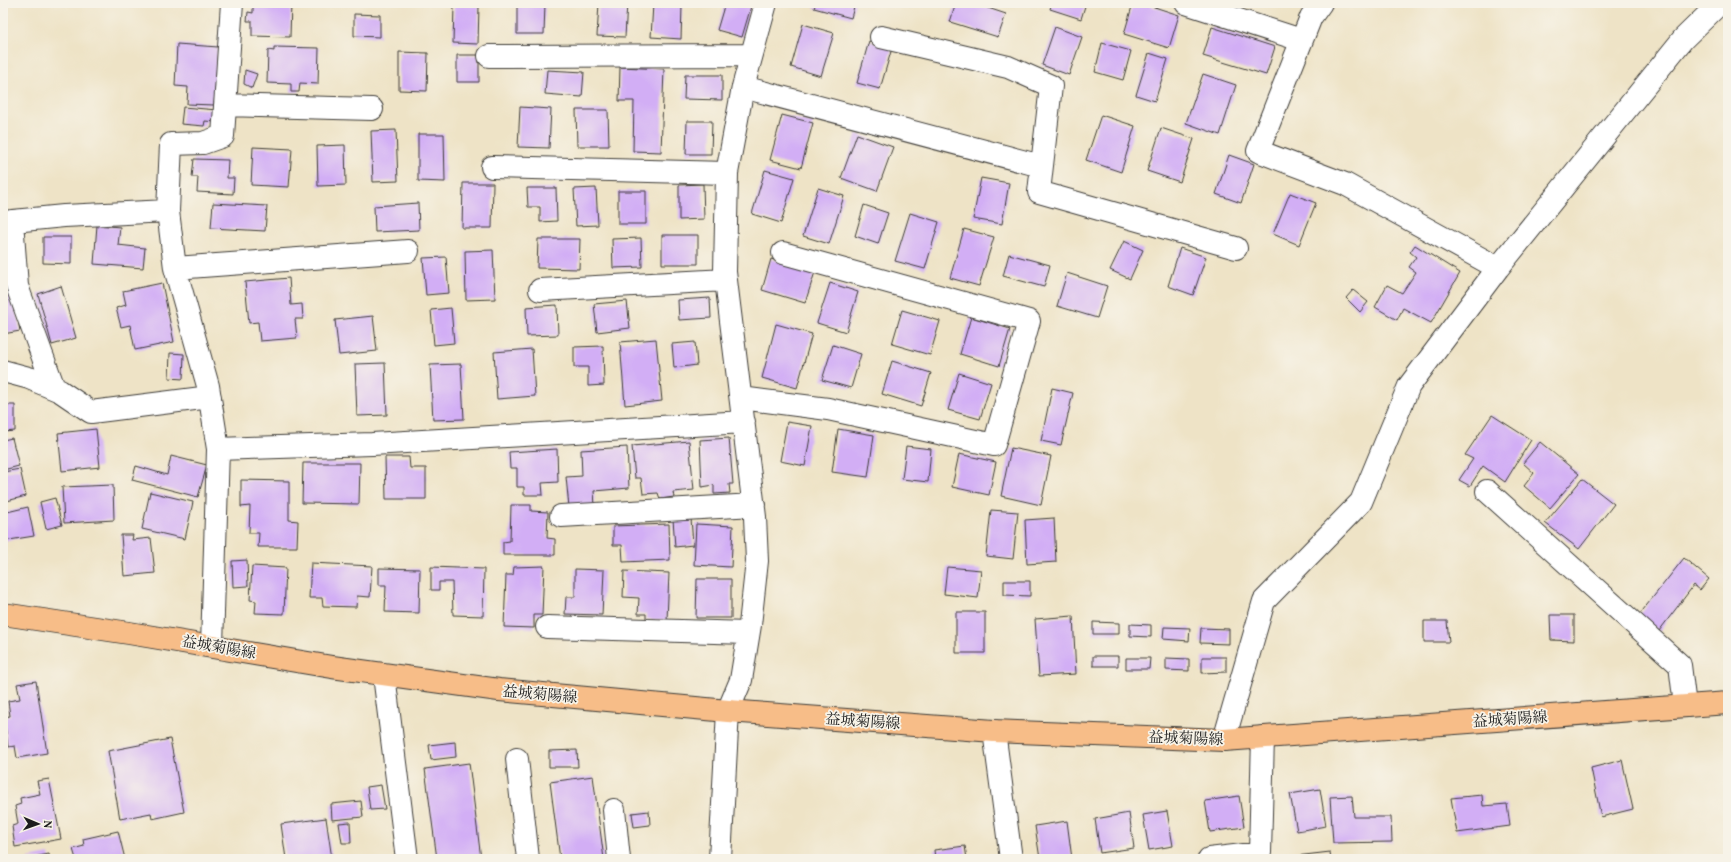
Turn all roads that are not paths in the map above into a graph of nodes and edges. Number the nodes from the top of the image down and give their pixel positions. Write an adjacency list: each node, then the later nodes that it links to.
1 (232, 3): 11 (street)
2 (766, 3): 8 (street)
3 (1186, 3): 7 (street)
4 (1321, 3): 7 (street)
5 (1720, 3): 22 (street)
6 (881, 36): 13 (street)
7 (1301, 40): 22 (street)
8 (750, 55): 9 (street); 10 (street)
9 (489, 56)
10 (743, 87): 13 (street); 15 (street)
11 (225, 105): 12 (street); 16 (street)
12 (372, 109)
13 (1041, 166): 18 (street)
14 (492, 167): 15 (street)
15 (727, 173): 23 (street)
16 (168, 211): 17 (street); 21 (street)
17 (7, 222): 26 (street)
18 (1236, 248)
19 (408, 251): 21 (street)
20 (783, 253): 28 (street)
21 (175, 268): 27 (street)
22 (1498, 268): 44 (street)
23 (726, 280): 24 (street); 28 (street)
24 (540, 290)
25 (3, 370): 26 (street)
26 (54, 388): 27 (street)
27 (210, 397): 30 (street)
28 (741, 398): 29 (street)
29 (744, 422): 30 (street); 32 (street)
30 (218, 449): 37 (street)
31 (1487, 491): 40 (street)
32 (754, 505): 33 (street); 36 (street)
33 (561, 516)
34 (3, 614): 37 (main road, 益城菊陽線)
35 (547, 627): 36 (street)
36 (748, 633): 41 (street)
37 (212, 646): 38 (main road, 益城菊陽線)
38 (384, 675): 41 (main road, 益城菊陽線); 47 (street)
39 (1728, 703): 40 (main road, 益城菊陽線)
40 (1685, 706): 43 (main road, 益城菊陽線)
41 (728, 711): 42 (main road, 益城菊陽線); 50 (street)
42 (994, 731): 44 (main road, 益城菊陽線); 51 (street)
43 (1263, 737): 44 (main road, 益城菊陽線); 52 (street)
44 (1224, 740)
45 (517, 759): 48 (street)
46 (614, 810): 49 (street)
47 (407, 859)
48 (528, 859)
49 (620, 859)
50 (720, 859)
51 (1011, 859)
52 (1209, 859)

